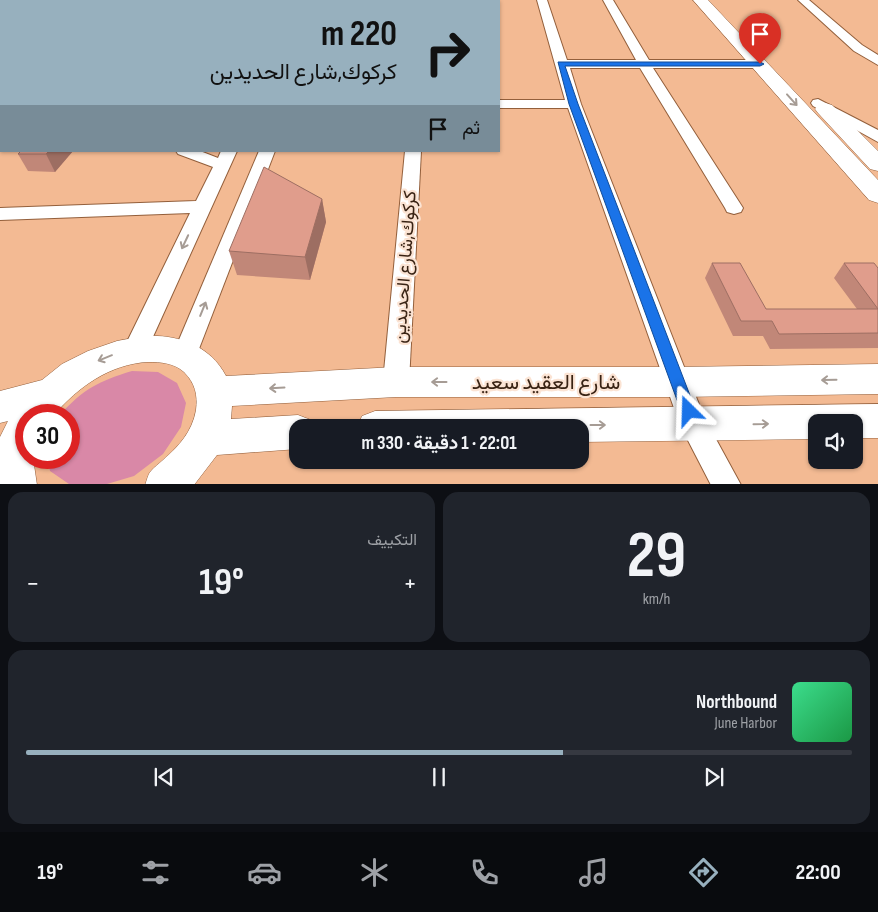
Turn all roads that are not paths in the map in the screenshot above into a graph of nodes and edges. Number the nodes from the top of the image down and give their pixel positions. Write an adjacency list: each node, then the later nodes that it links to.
1 (542, 0): 9 (street)
2 (608, 0): 11 (street)
3 (700, 0): 10 (street)
4 (719, 0): 12 (street)
5 (803, 0): 7 (street)
6 (878, 45): 7 (street)
7 (858, 48): 8 (street)
8 (877, 60)
9 (561, 64): 11 (street); 14 (street)
10 (760, 64): 11 (street); 21 (street, one-way to 21)
11 (645, 65): 23 (street)
12 (818, 103): 15 (street); 20 (street)
13 (500, 104): 14 (street)
14 (574, 104): 29 (street)
15 (878, 137)
16 (190, 152): 19 (street)
17 (266, 152): 26 (street, one-way to 17)
18 (413, 152): 28 (street, كركوك,شارع الحديدين)
19 (225, 158): 22 (street)
20 (878, 164)
21 (878, 195)
22 (201, 207): 24 (street); 25 (street, one-way to 25)
23 (734, 208)
24 (0, 214)
25 (135, 350): 26 (street); 31 (street, one-way to 31)
26 (185, 354): 30 (street)
27 (878, 379): 29 (street, شارع العقيد سعيد, one-way to 29)
28 (396, 382): 29 (street, شارع العقيد سعيد, one-way to 28); 30 (street, شارع العقيد سعيد, one-way to 30)
29 (677, 382): 35 (street)
30 (215, 392): 38 (street)
31 (40, 404)
32 (15, 406): 33 (street)
33 (0, 407)
34 (878, 421): 35 (street, one-way to 34)
35 (694, 425): 36 (street, one-way to 35); 42 (street)
36 (589, 426)
37 (289, 433): 38 (street)
38 (205, 438): 41 (street)
39 (15, 448): 40 (street)
40 (9, 472)
41 (166, 484)
42 (727, 484)

